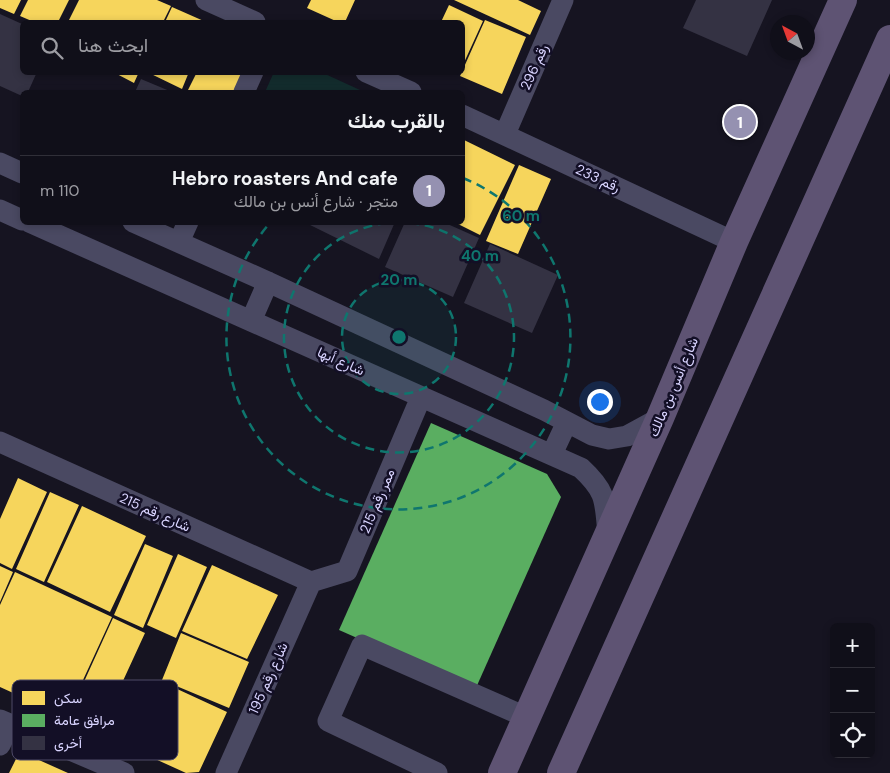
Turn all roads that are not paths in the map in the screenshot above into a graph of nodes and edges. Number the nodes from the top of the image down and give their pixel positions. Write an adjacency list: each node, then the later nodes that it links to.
1 (206, 0): 4 (street)
2 (563, 0): 11 (street, رقم 296)
3 (843, 0): 20 (main road, شارع أنس بن مالك)
4 (250, 20)
5 (890, 40): 38 (main road)
6 (252, 75): 8 (street)
7 (373, 75): 9 (street)
8 (245, 90)
9 (406, 90)
10 (465, 116): 11 (street, رقم 233)
11 (504, 134): 20 (street, رقم 233)
12 (0, 163): 13 (street)
13 (20, 173)
14 (0, 210): 15 (street)
15 (20, 219)
16 (36, 225): 22 (street, شارع أبها)
17 (141, 225): 19 (street)
18 (187, 225): 19 (street)
19 (179, 242): 21 (street)
20 (734, 242): 24 (main road, شارع أنس بن مالك)
21 (268, 282): 22 (street); 25 (street)
22 (251, 321): 23 (street, شارع أبها)
23 (422, 397): 27 (street, شارع أبها); 29 (street, ممر رقم 215)
24 (660, 418): 25 (street); 28 (main road, شارع أنس بن مالك)
25 (567, 422): 27 (street)
26 (0, 442): 29 (street, شارع رقم 215)
27 (552, 454): 28 (street, شارع أبها)
28 (608, 537): 30 (main road, شارع أنس بن مالك)
29 (311, 582): 35 (street, شارع رقم 195)
30 (526, 717): 36 (street); 37 (main road, شارع أنس بن مالك)
31 (5, 722): 32 (street)
32 (0, 745)
33 (94, 760): 34 (street)
34 (124, 773)
35 (226, 773)
36 (437, 773)
37 (502, 773)
38 (561, 773)

